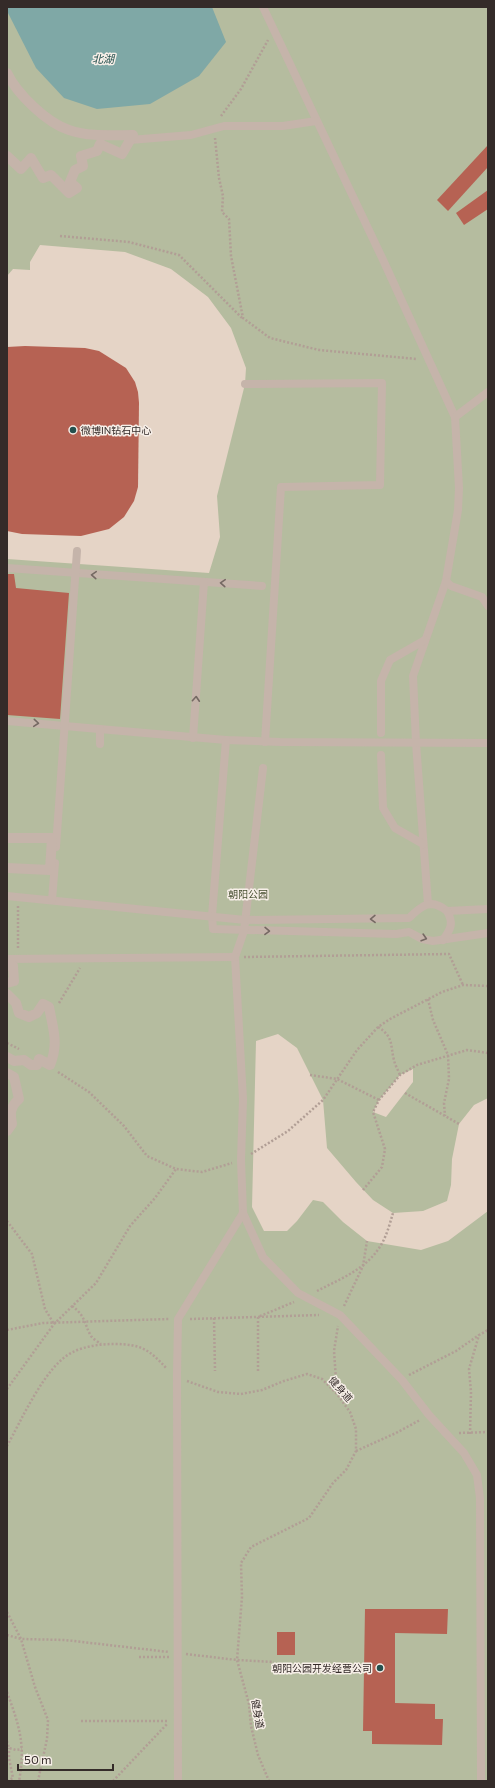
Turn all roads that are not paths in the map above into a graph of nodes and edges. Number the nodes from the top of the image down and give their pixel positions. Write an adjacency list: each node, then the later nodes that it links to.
1 (262, 7): 3 (lane)
2 (7, 73): 4 (street)
3 (316, 121): 4 (lane); 8 (lane)
4 (130, 140): 5 (street)
5 (7, 156)
6 (245, 384): 23 (lane)
7 (488, 392): 8 (lane)
8 (455, 416): 12 (lane)
9 (77, 551): 11 (lane)
10 (7, 568): 11 (lane)
11 (76, 573): 13 (lane, one-way to 11); 18 (lane)
12 (446, 581): 15 (lane); 16 (lane)
13 (204, 582): 14 (lane, one-way to 13); 21 (lane, one-way to 13)
14 (262, 586)
15 (488, 606)
16 (425, 640): 20 (lane); 24 (lane)
17 (7, 720): 18 (lane, one-way to 18)
18 (64, 725): 19 (lane); 33 (lane)
19 (100, 730): 21 (lane); 26 (lane)
20 (381, 733)
21 (193, 738): 22 (lane)
22 (226, 740): 23 (lane); 37 (lane)
23 (265, 742): 24 (lane)
24 (416, 743): 25 (lane); 30 (lane)
25 (488, 743)
26 (100, 744)
27 (381, 755): 30 (lane)
28 (262, 768): 39 (lane)
29 (7, 838): 31 (street)
30 (423, 844): 34 (lane)
31 (7, 868)
32 (7, 896): 33 (lane)
33 (52, 900): 37 (lane)
34 (428, 904): 36 (lane); 38 (lane)
35 (488, 909): 36 (lane)
36 (447, 911): 43 (lane)
37 (212, 916): 39 (lane); 40 (lane)
38 (409, 918): 39 (lane, one-way to 39); 41 (lane)
39 (245, 920): 40 (lane)
40 (244, 931): 41 (lane, one-way to 41); 44 (lane)
41 (409, 932): 43 (lane, one-way to 43)
42 (488, 933): 43 (lane)
43 (443, 940)
44 (235, 957): 45 (lane); 52 (lane)
45 (7, 959)
46 (7, 966): 47 (street)
47 (7, 983)
48 (7, 994): 49 (street)
49 (7, 1057)
50 (7, 1073): 51 (street)
51 (7, 1131)
52 (243, 1213): 53 (lane); 54 (lane)
53 (178, 1781)
54 (481, 1781)

